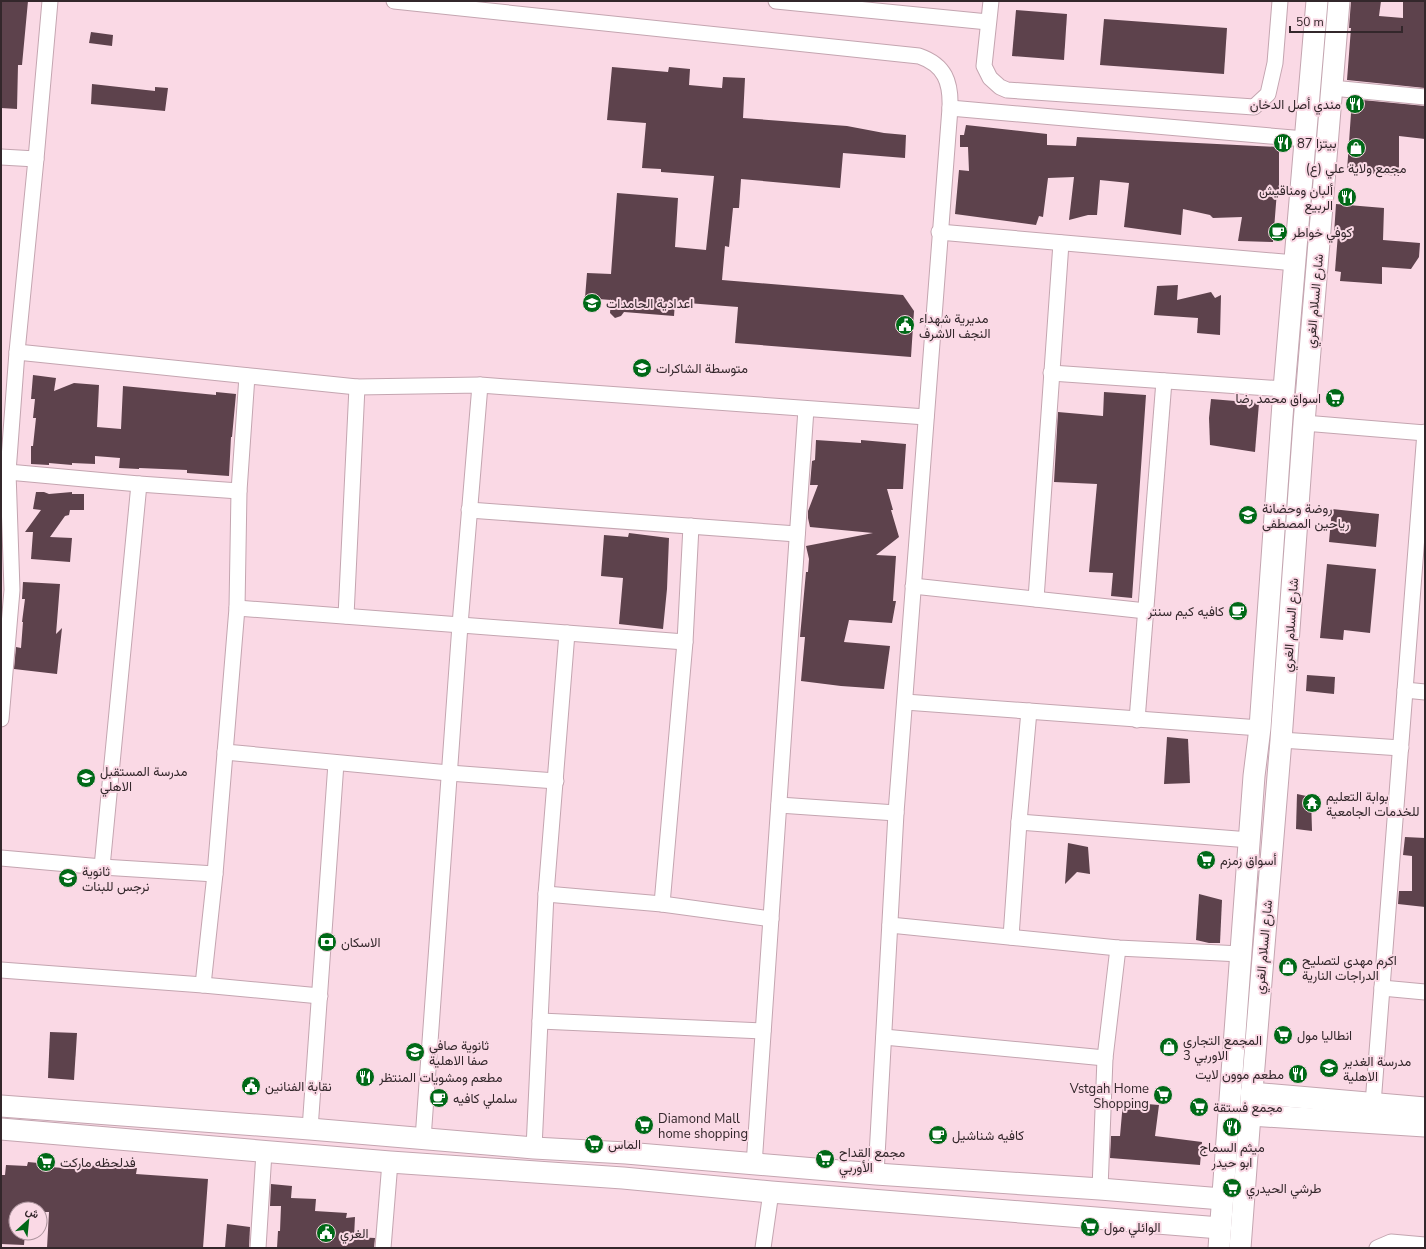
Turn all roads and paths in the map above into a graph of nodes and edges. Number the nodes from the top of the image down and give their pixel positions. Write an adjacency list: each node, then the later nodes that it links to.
1 (50, 1): 17 (street)
2 (394, 1): 14 (street)
3 (776, 1): 8 (street)
4 (991, 1): 9 (street)
5 (1280, 1): 9 (street)
6 (1317, 1): 10 (street, شارع السلام الغري)
7 (1339, 1): 11 (street, شارع السلام الغري)
8 (841, 4): 9 (street)
9 (988, 22)
10 (1314, 42): 11 (street); 15 (street, شارع السلام الغري)
11 (1335, 44): 12 (street, شارع السلام الغري)
12 (1332, 88): 13 (street); 30 (street, شارع السلام الغري)
13 (1425, 97)
14 (950, 108): 15 (street); 18 (street)
15 (1306, 139): 20 (street, شارع السلام الغري)
16 (1, 157): 17 (street)
17 (36, 159): 21 (street)
18 (939, 232): 19 (street); 29 (street)
19 (1061, 243): 20 (street); 22 (street)
20 (1295, 263): 27 (street, شارع السلام الغري)
21 (17, 352): 23 (street); 33 (street)
22 (1051, 373): 24 (street); 42 (street)
23 (247, 376): 26 (street); 35 (street)
24 (1164, 381): 27 (street); 44 (street)
25 (480, 385): 26 (street); 28 (street); 36 (street)
26 (357, 387): 45 (street)
27 (1284, 389): 56 (street, شارع السلام الغري)
28 (806, 409): 29 (street); 38 (street)
29 (926, 417): 40 (street)
30 (1304, 423): 31 (street); 57 (street, شارع السلام الغري)
31 (1425, 433): 32 (street)
32 (1424, 464): 39 (street)
33 (8, 472): 34 (street); 41 (street)
34 (139, 484): 35 (street); 70 (street)
35 (239, 491): 43 (street)
36 (469, 510): 37 (street); 46 (street)
37 (692, 526): 38 (street); 48 (street)
38 (798, 534): 65 (street)
39 (1419, 583): 49 (street)
40 (913, 586): 42 (street); 51 (street)
41 (6, 590): 53 (street)
42 (1036, 599): 44 (street)
43 (237, 608): 45 (street); 59 (street)
44 (1146, 611): 55 (street)
45 (346, 616): 46 (street)
46 (460, 625): 47 (street); 61 (street)
47 (567, 633): 48 (street); 64 (street)
48 (685, 642): 73 (street)
49 (1405, 690): 50 (street); 58 (street)
50 (1425, 692)
51 (905, 702): 52 (street); 66 (street)
52 (1029, 711): 55 (street); 67 (street)
53 (1, 715): 54 (street)
54 (1, 719)
55 (1137, 720): 56 (street)
56 (1260, 728): 62 (street, شارع السلام الغري)
57 (1281, 740): 58 (street); 63 (street, شارع السلام الغري)
58 (1401, 748): 81 (street)
59 (225, 752): 60 (street); 71 (street)
60 (336, 763): 61 (street); 83 (street)
61 (449, 773): 64 (street); 98 (street)
62 (1254, 776): 63 (street); 68 (street, شارع السلام الغري)
63 (1277, 778): 88 (street, شارع السلام الغري)
64 (556, 781): 72 (street)
65 (779, 804): 66 (street); 74 (street)
66 (896, 813): 75 (street)
67 (1019, 822): 68 (street); 76 (street)
68 (1250, 840): 78 (street, شارع السلام الغري)
69 (1, 858): 70 (street)
70 (102, 867): 71 (street)
71 (215, 874): 80 (street)
72 (546, 894): 73 (street); 84 (street)
73 (662, 904): 74 (street)
74 (771, 919): 85 (street)
75 (890, 925): 76 (street); 86 (street)
76 (1011, 937): 77 (street)
77 (1118, 948): 78 (street); 87 (street)
78 (1241, 954): 108 (street, شارع السلام الغري)
79 (1, 970): 80 (street)
80 (203, 985): 83 (street)
81 (1382, 988): 82 (street); 89 (street)
82 (1425, 992)
83 (320, 996): 96 (street)
84 (540, 1021): 85 (street); 99 (street)
85 (763, 1031): 103 (street)
86 (884, 1037): 87 (street); 104 (street)
87 (1105, 1058): 106 (street)
88 (1252, 1093): 89 (street); 93 (street, شارع السلام الغري)
89 (1373, 1104): 91 (street)
90 (1, 1106): 92 (street)
91 (1425, 1108)
92 (87, 1113): 96 (street); 97 (street)
93 (1250, 1115): 94 (street); 114 (street, شارع السلام الغري)
94 (1425, 1126)
95 (1, 1129): 97 (street)
96 (310, 1129): 98 (street)
97 (84, 1136): 100 (street)
98 (423, 1139): 99 (street)
99 (534, 1148): 101 (street)
100 (264, 1152): 102 (street); 111 (street)
101 (626, 1153): 103 (street); 105 (street)
102 (390, 1162): 105 (street); 112 (street)
103 (754, 1165): 104 (street)
104 (876, 1174): 106 (street)
105 (623, 1178): 107 (street)
106 (1100, 1189): 108 (street)
107 (770, 1192): 109 (street); 113 (street)
108 (1222, 1199): 109 (street, شارع السلام الغري)
109 (1220, 1238)
110 (1425, 1245): 115 (street)
111 (258, 1248)
112 (383, 1248)
113 (763, 1248)
114 (1240, 1248)
115 (1377, 1248)

